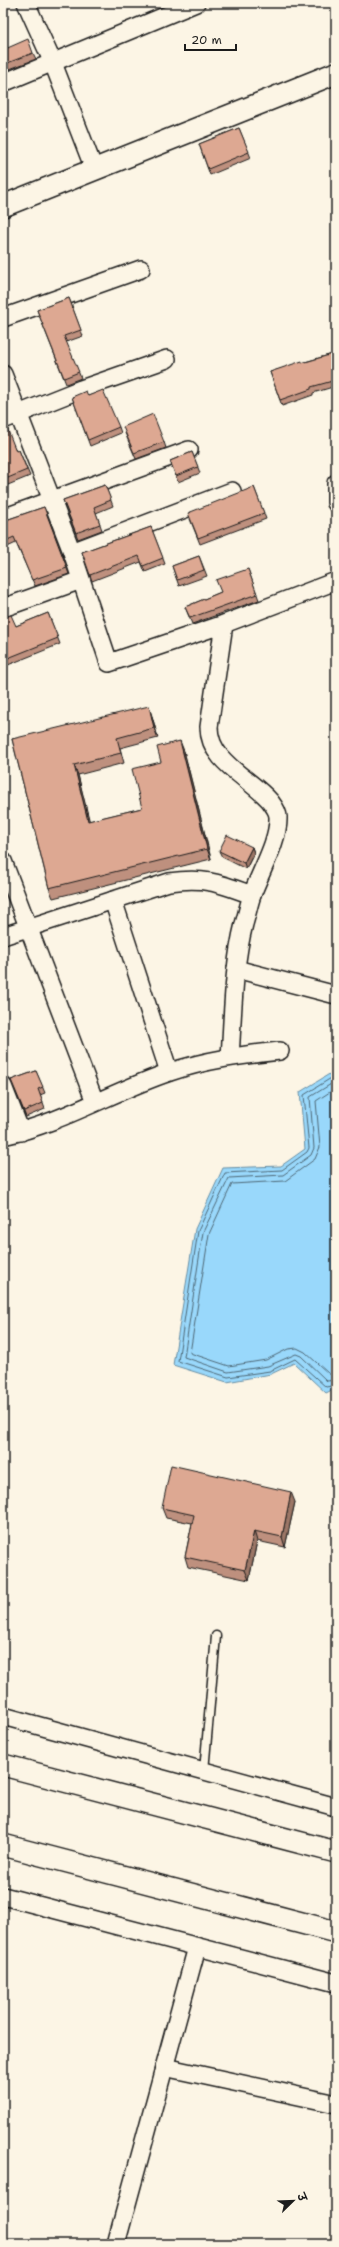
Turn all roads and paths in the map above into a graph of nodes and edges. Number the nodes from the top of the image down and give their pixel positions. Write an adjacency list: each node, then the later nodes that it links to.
1 (26, 3): 3 (street)
2 (196, 3): 3 (street)
3 (53, 63): 5 (street); 6 (street)
4 (336, 73): 6 (street)
5 (3, 83)
6 (94, 169): 7 (street)
7 (3, 206)
8 (141, 269): 9 (street)
9 (3, 318)
10 (167, 359): 12 (street)
11 (3, 374): 12 (street)
12 (19, 414): 13 (street); 17 (street)
13 (3, 420)
14 (189, 450): 17 (street)
15 (336, 483): 18 (street)
16 (232, 491): 20 (street)
17 (52, 499): 19 (street); 20 (street)
18 (336, 503)
19 (3, 518)
20 (72, 552): 21 (street)
21 (81, 580): 23 (street); 24 (street)
22 (336, 581): 24 (street)
23 (3, 608)
24 (224, 624): 26 (street)
25 (3, 861): 28 (street)
26 (252, 895): 27 (street); 30 (street)
27 (113, 900): 28 (street); 34 (street)
28 (28, 928): 29 (street); 36 (street)
29 (3, 936)
30 (236, 969): 31 (street); 33 (street)
31 (336, 995)
32 (280, 1051): 33 (street)
33 (230, 1057): 34 (street)
34 (169, 1072): 36 (street)
35 (3, 1086): 37 (street)
36 (95, 1102): 37 (street)
37 (21, 1132): 38 (street)
38 (3, 1136)
39 (216, 1636): 42 (lane)
40 (3, 1716): 42 (street)
41 (3, 1765): 45 (street)
42 (204, 1772): 43 (street)
43 (336, 1807)
44 (3, 1845): 47 (street)
45 (336, 1852)
46 (3, 1896): 48 (street)
47 (336, 1932)
48 (197, 1947): 49 (street); 50 (street)
49 (336, 1983)
50 (164, 2067): 51 (street); 52 (street)
51 (336, 2104)
52 (116, 2244)

